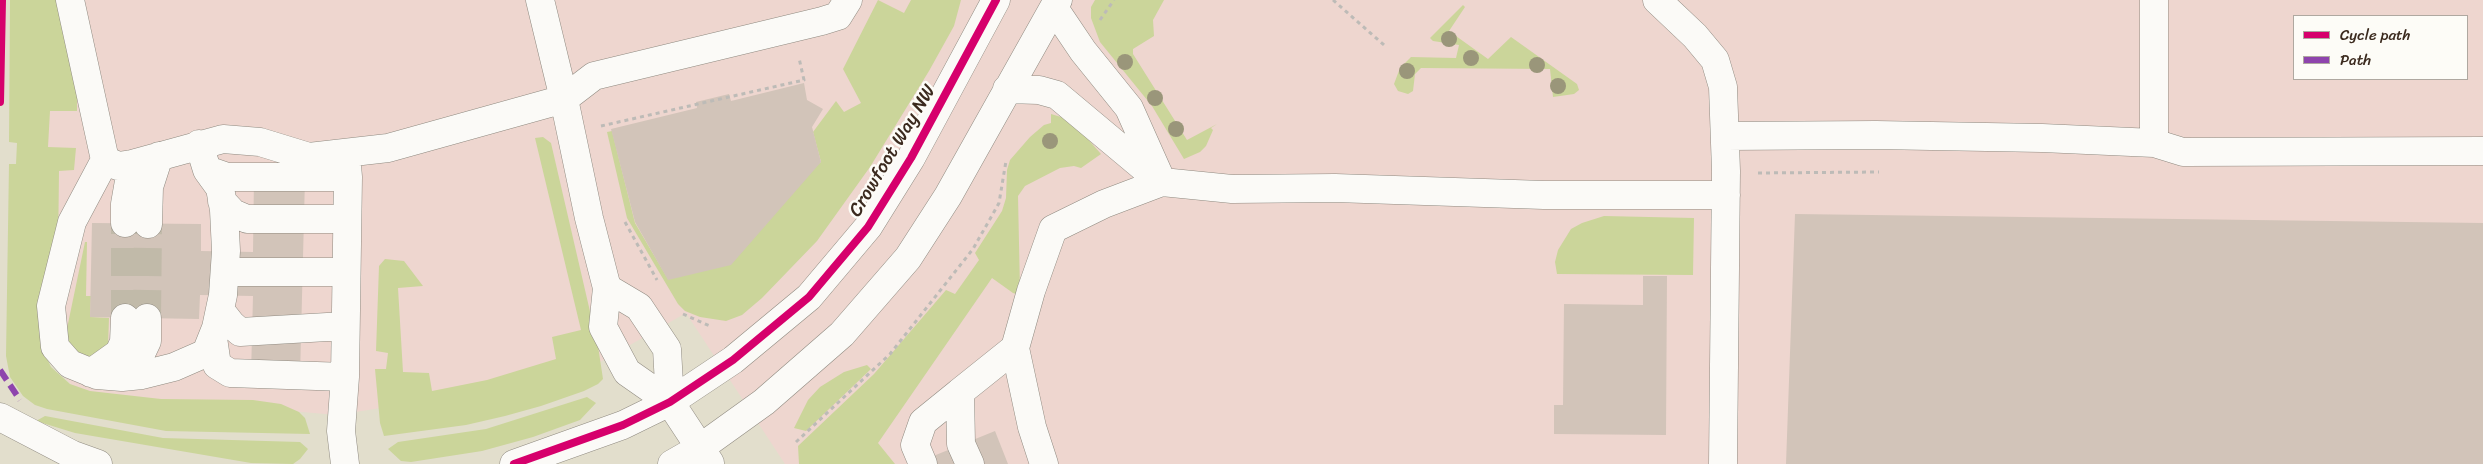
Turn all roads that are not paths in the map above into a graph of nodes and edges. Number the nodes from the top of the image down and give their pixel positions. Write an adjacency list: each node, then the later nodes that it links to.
1 (70, 0): 15 (street)
2 (540, 0): 9 (street)
3 (848, 0): 9 (street)
4 (996, 0): 34 (street, Crowfoot Way NW)
5 (1657, 0): 10 (street)
6 (2154, 0): 11 (street)
7 (1056, 4): 8 (street); 19 (street)
8 (1007, 89): 19 (street); 36 (street)
9 (564, 99): 17 (street); 25 (street)
10 (1726, 136): 11 (street); 20 (street)
11 (2154, 143): 13 (street)
12 (199, 144): 14 (street); 17 (street); 18 (street)
13 (2483, 151)
14 (159, 156): 16 (street); 16 (street)
15 (105, 160): 16 (street); 30 (street)
16 (132, 164)
17 (347, 166): 18 (street); 22 (street)
18 (207, 170): 21 (street)
19 (1162, 182): 20 (street); 29 (street)
20 (1726, 195): 44 (street)
21 (222, 201): 22 (street); 23 (street)
22 (347, 219): 24 (street)
23 (225, 272): 24 (street); 26 (street)
24 (346, 272): 27 (street)
25 (607, 288): 34 (street); 34 (street)
26 (220, 310): 27 (street); 28 (street)
27 (345, 326): 32 (street)
28 (213, 338): 31 (street); 32 (street)
29 (1015, 348): 33 (street); 43 (street)
30 (91, 373): 31 (street); 31 (street)
31 (122, 377)
32 (345, 377): 38 (street)
33 (960, 392): 41 (street); 42 (street)
34 (670, 402): 36 (street); 39 (street, Crowfoot Way NW)
35 (0, 417): 37 (street)
36 (705, 456): 40 (street)
37 (98, 464)
38 (345, 464)
39 (514, 464)
40 (672, 464)
41 (923, 464)
42 (970, 464)
43 (1044, 464)
44 (1722, 464)

